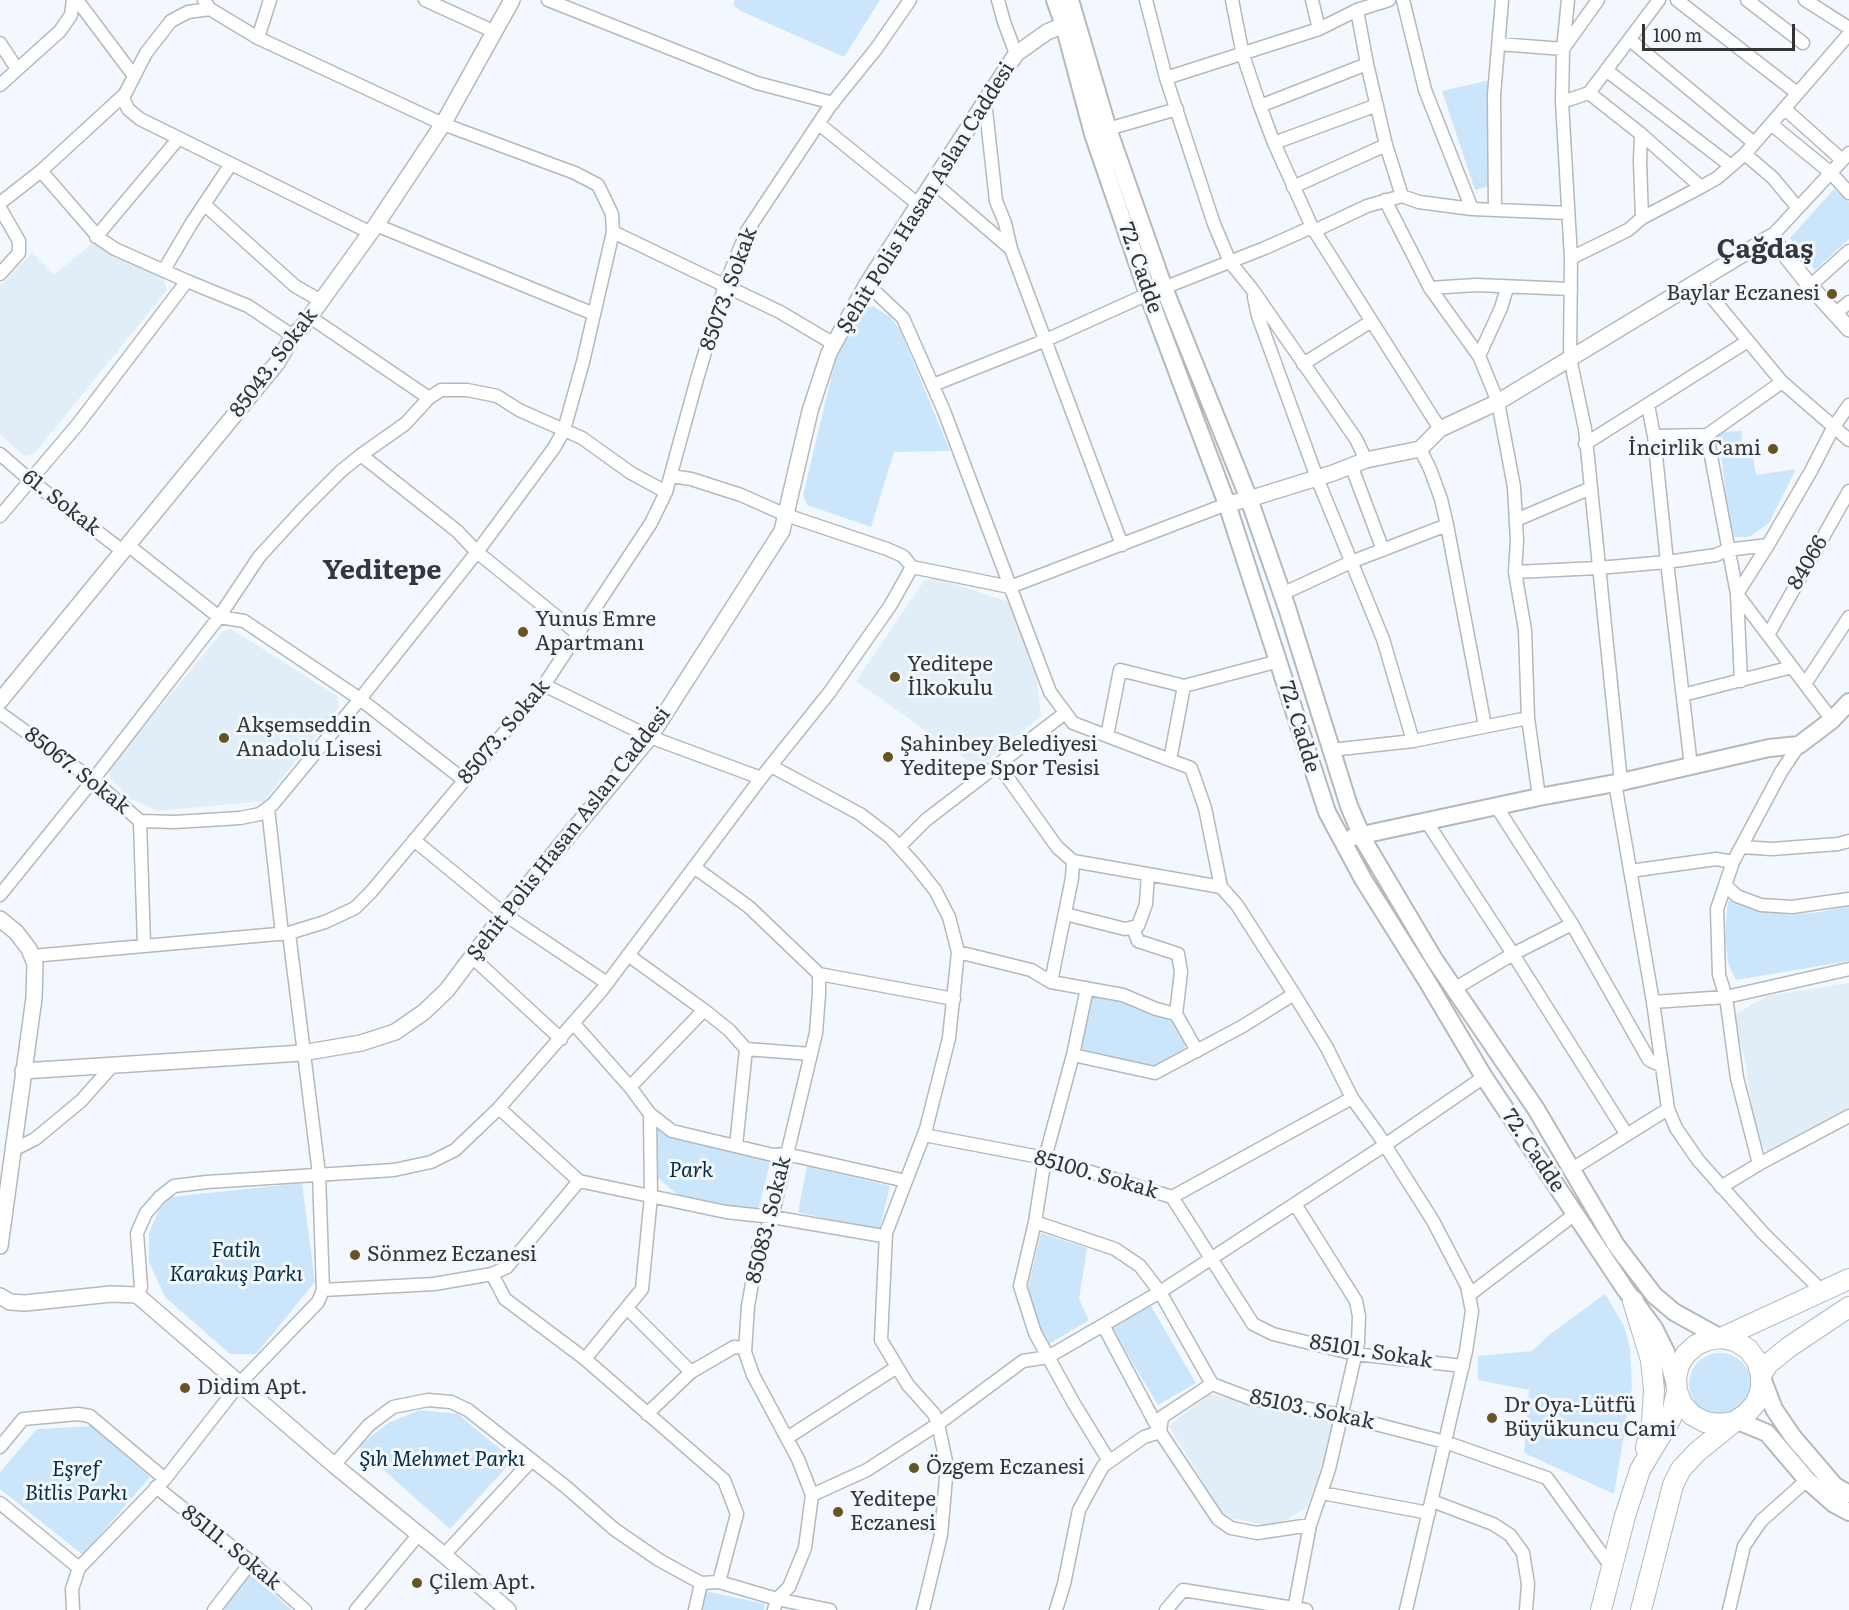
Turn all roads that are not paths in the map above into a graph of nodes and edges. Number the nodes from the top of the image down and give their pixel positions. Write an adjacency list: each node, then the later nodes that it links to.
1 (75, 0): 38 (street); 40 (street)
2 (270, 0): 29 (street)
3 (425, 0): 27 (street)
4 (512, 0): 27 (street, 85043. Sokak)
5 (548, 0): 48 (street)
6 (910, 0): 48 (street, 85073. Sokak)
7 (998, 0): 35 (street)
8 (1054, 0): 24 (main road, 72. Cadde)
9 (1070, 0): 56 (main road)
10 (1146, 0): 41 (street)
11 (1312, 0): 26 (street)
12 (1389, 0): 23 (street)
13 (1403, 0): 79 (street)
14 (1502, 0): 33 (street)
15 (1568, 0): 34 (street)
16 (1598, 0): 34 (street)
17 (1659, 0): 30 (street)
18 (1677, 0): 44 (street)
19 (1747, 0): 32 (street)
20 (1805, 0): 25 (street)
21 (1235, 1): 36 (street)
22 (207, 5): 29 (street); 40 (street)
23 (1357, 10): 26 (street); 37 (street)
24 (1064, 25): 35 (street, Şehit Polis Hasan Aslan Caddesi); 104 (main road, 72. Cadde)
25 (1849, 28)
26 (1318, 29): 36 (street)
27 (495, 32): 53 (street, 85043. Sokak)
28 (1849, 34): 44 (street)
29 (258, 38): 53 (street)
30 (1630, 40): 39 (street); 60 (street)
31 (0, 43): 38 (street)
32 (1803, 43)
33 (1499, 44): 34 (street); 80 (street)
34 (1563, 49): 47 (street)
35 (1016, 54): 46 (street, Şehit Polis Hasan Aslan Caddesi)
36 (1243, 55): 41 (street); 50 (street)
37 (1367, 64): 49 (street); 50 (street)
38 (17, 69): 42 (street)
39 (1606, 70): 43 (street); 65 (street)
40 (134, 76): 45 (street)
41 (1166, 78): 51 (street)
42 (0, 85)
43 (1589, 93): 47 (street); 57 (street)
44 (1797, 93): 52 (street)
45 (124, 94): 58 (street); 66 (street)
46 (985, 101): 68 (street, Şehit Polis Hasan Aslan Caddesi); 88 (street)
47 (1562, 102): 81 (street)
48 (833, 103): 54 (street, 85073. Sokak)
49 (1377, 105): 59 (street); 61 (street)
50 (1260, 106): 59 (street)
51 (1177, 109): 56 (street); 91 (street)
52 (1785, 109): 55 (street); 63 (street)
53 (443, 124): 83 (street, 85043. Sokak); 85 (street)
54 (819, 124): 76 (street); 97 (street, 85073. Sokak)
55 (1771, 124): 60 (street); 67 (street)
56 (1108, 129): 99 (main road)
57 (1641, 134): 70 (street); 82 (street)
58 (179, 138): 64 (street); 86 (street)
59 (1274, 143): 69 (street)
60 (1754, 143): 62 (street)
61 (1386, 145): 69 (street); 72 (street)
62 (1745, 154): 65 (street); 77 (street)
63 (1846, 157): 67 (street)
64 (231, 164): 75 (street); 83 (street)
65 (1731, 166): 70 (street)
66 (41, 171): 74 (street); 86 (street)
67 (1831, 173): 71 (street); 77 (street)
68 (934, 183): 76 (street, Şehit Polis Hasan Aslan Caddesi); 88 (street)
69 (1293, 187): 84 (street)
70 (1701, 187): 82 (street)
71 (1849, 192)
72 (1402, 196): 73 (street); 79 (street)
73 (1385, 200): 84 (street); 100 (street)
74 (0, 203)
75 (205, 205): 92 (street); 105 (street)
76 (919, 205): 96 (street, Şehit Polis Hasan Aslan Caddesi)
77 (1797, 207): 87 (street)
78 (0, 208): 93 (street)
79 (1472, 209): 80 (street)
80 (1495, 210): 81 (street)
81 (1568, 213): 90 (street)
82 (1642, 218): 90 (street)
83 (373, 229): 105 (street, 85043. Sokak); 107 (street)
84 (1313, 229): 91 (street); 110 (street)
85 (613, 232): 97 (street); 107 (street)
86 (96, 237): 92 (street)
87 (1771, 237): 95 (street); 98 (street)
88 (1011, 249): 113 (street)
89 (1849, 251): 98 (street)
90 (1571, 258): 102 (street)
91 (1230, 262): 99 (street); 103 (street)
92 (164, 270): 94 (street)
93 (0, 274)
94 (187, 281): 112 (street); 139 (street)
95 (1699, 282): 114 (street); 117 (street)
96 (867, 284): 115 (street, Şehit Polis Hasan Aslan Caddesi); 120 (street)
97 (725, 285): 115 (street); 137 (street, 85073. Sokak)
98 (1810, 286): 108 (street)
99 (1164, 288): 104 (street); 143 (main road)
100 (1430, 288): 101 (street); 116 (street)
101 (1508, 288): 102 (street); 116 (street)
102 (1571, 289): 117 (street)
103 (1252, 290): 118 (street); 138 (street)
104 (1148, 294): 113 (street); 144 (main road, 72. Cadde)
105 (321, 302): 109 (street, 85043. Sokak)
106 (1849, 302): 108 (street)
107 (594, 314): 127 (street)
108 (1835, 314): 111 (street)
109 (310, 317): 112 (street, 85043. Sokak); 121 (street)
110 (1370, 322): 118 (street); 126 (street)
111 (1849, 329)
112 (293, 336): 151 (street, 85043. Sokak)
113 (1046, 340): 120 (street); 149 (street)
114 (1748, 341): 119 (street); 123 (street)
115 (834, 344): 145 (street, Şehit Polis Hasan Aslan Caddesi)
116 (1479, 356): 122 (street)
117 (1570, 358): 122 (street); 131 (street)
118 (1303, 363): 135 (street)
119 (1782, 382): 125 (street); 128 (street)
120 (933, 385): 160 (street)
121 (429, 398): 127 (street); 134 (street)
122 (1498, 402): 126 (street); 147 (street)
123 (1648, 405): 129 (street); 131 (street)
124 (1849, 405): 125 (street)
125 (1833, 428): 130 (street); 150 (street)
126 (1440, 429): 132 (street)
127 (564, 430): 142 (street); 154 (street)
128 (1707, 435): 129 (street); 152 (street)
129 (1654, 436): 156 (street)
130 (1849, 440)
131 (1585, 444): 140 (street)
132 (1420, 448): 135 (street); 148 (street)
133 (0, 454): 139 (street, 61. Sokak)
134 (361, 455): 154 (street); 163 (street)
135 (1366, 460): 136 (street)
136 (1351, 465): 138 (street); 153 (street)
137 (671, 476): 142 (street, 85073. Sokak); 145 (street)
138 (1317, 478): 143 (street); 155 (street)
139 (30, 480): 146 (street); 151 (street, 61. Sokak)
140 (1591, 488): 147 (street); 158 (street)
141 (1849, 491): 166 (street, 84066)
142 (666, 492): 165 (street, 85073. Sokak)
143 (1249, 500): 144 (street); 161 (main road)
144 (1227, 504): 149 (street); 167 (main road, 72. Cadde)
145 (786, 515): 157 (street); 183 (street, Şehit Polis Hasan Aslan Caddesi)
146 (0, 516)
147 (1516, 520): 159 (street)
148 (1447, 525): 153 (street); 181 (street)
149 (1122, 545): 160 (street)
150 (1768, 545): 152 (street); 162 (street)
151 (126, 549): 163 (street, 61. Sokak); 175 (street, 85043. Sokak)
152 (1727, 549): 156 (street); 162 (street)
153 (1383, 550): 155 (street)
154 (477, 552): 165 (street); 174 (street)
155 (1351, 562): 161 (street); 184 (street)
156 (1667, 562): 158 (street); 173 (street)
157 (912, 567): 160 (street); 189 (street)
158 (1598, 568): 159 (street); 194 (street)
159 (1515, 572): 179 (street)
160 (1010, 587): 177 (street)
161 (1282, 594): 186 (main road)
162 (1737, 594): 166 (street); 169 (street)
163 (219, 617): 174 (street); 192 (street)
164 (1849, 617): 170 (street)
165 (578, 634): 171 (street, 85073. Sokak)
166 (1768, 634): 168 (street)
167 (1279, 661): 172 (street); 201 (main road, 72. Cadde)
168 (1792, 668): 169 (street); 170 (street)
169 (1741, 681): 173 (street)
170 (1805, 684): 180 (street)
171 (544, 685): 183 (street); 193 (street, 85073. Sokak)
172 (1184, 686): 182 (street); 187 (street)
173 (1683, 696): 190 (street)
174 (360, 699): 193 (street); 197 (street)
175 (0, 701)
176 (1849, 702): 180 (main road)
177 (1065, 712): 182 (street); 188 (street)
178 (0, 713): 192 (street, 85067. Sokak)
179 (1528, 718): 181 (street); 195 (street)
180 (1832, 720): 185 (main road)
181 (1485, 726): 184 (street)
182 (1107, 736): 187 (street)
183 (650, 737): 191 (street); 215 (street, Şehit Polis Hasan Aslan Caddesi)
184 (1413, 741): 186 (street)
185 (1799, 745): 190 (main road); 205 (street)
186 (1331, 750): 200 (main road)
187 (1170, 760): 212 (street)
188 (998, 764): 204 (street); 206 (street)
189 (771, 766): 191 (street); 204 (street)
190 (1691, 766): 194 (main road)
191 (761, 778): 208 (street)
192 (93, 780): 198 (street, 85067. Sokak); 213 (street)
193 (464, 780): 202 (street, 85073. Sokak)
194 (1618, 782): 195 (main road); 209 (street)
195 (1539, 797): 196 (main road)
196 (1496, 806): 199 (main road); 218 (street)
197 (268, 808): 198 (street); 220 (street)
198 (140, 821): 221 (street, 85067. Sokak)
199 (1426, 821): 200 (main road); 223 (street)
200 (1361, 835): 201 (main road); 232 (main road)
201 (1340, 839): 249 (main road, 72. Cadde)
202 (414, 840): 215 (street); 220 (street, 85073. Sokak)
203 (1849, 841): 205 (street)
204 (899, 847): 222 (street)
205 (1742, 847): 207 (street)
206 (1073, 861): 210 (street); 216 (street)
207 (1733, 862): 209 (street); 211 (street)
208 (694, 867): 224 (street); 228 (street)
209 (1630, 871): 236 (street)
210 (1148, 874): 212 (street); 219 (street)
211 (1725, 885): 214 (street); 234 (street)
212 (1221, 887): 233 (street)
213 (0, 895)
214 (1849, 899)
215 (504, 914): 226 (street, Şehit Polis Hasan Aslan Caddesi); 230 (street)
216 (1065, 914): 219 (street); 229 (street)
217 (0, 919): 225 (street)
218 (1572, 924): 223 (street); 247 (street)
219 (1133, 928): 238 (street)
220 (286, 934): 221 (street, 85073. Sokak); 243 (street)
221 (144, 945): 225 (street, 85073. Sokak)
222 (958, 952): 229 (street); 235 (street)
223 (1513, 954): 232 (street); 257 (street)
224 (628, 955): 230 (street); 237 (street)
225 (32, 956): 248 (street)
226 (472, 957): 240 (street); 243 (street, Şehit Polis Hasan Aslan Caddesi)
227 (1849, 969): 234 (street)
228 (819, 974): 235 (street); 244 (street, 85083. Sokak)
229 (1051, 982): 231 (street)
230 (607, 983): 239 (street)
231 (1087, 988): 238 (street); 245 (street)
232 (1454, 989): 264 (main road)
233 (1294, 994): 242 (street); 251 (street)
234 (1726, 997): 236 (street); 263 (street)
235 (954, 999): 256 (street)
236 (1653, 1002): 247 (street)
237 (704, 1010): 241 (street); 250 (street)
238 (1176, 1014): 242 (street)
239 (574, 1024): 240 (street); 250 (street)
240 (561, 1039): 252 (street)
241 (746, 1049): 244 (street); 259 (street)
242 (1197, 1052): 245 (street)
243 (302, 1053): 246 (street, Şehit Polis Hasan Aslan Caddesi); 265 (street)
244 (811, 1054): 261 (street, 85083. Sokak)
245 (1073, 1055): 262 (street)
246 (113, 1065): 248 (street, Şehit Polis Hasan Aslan Caddesi); 260 (street)
247 (1662, 1066): 253 (street)
248 (23, 1071): 260 (street)
249 (1484, 1077): 258 (street); 272 (main road, 72. Cadde)
250 (630, 1087): 254 (street)
251 (1352, 1098): 258 (street); 270 (street, 85100. Sokak)
252 (499, 1108): 265 (street); 266 (street)
253 (1668, 1109): 257 (street); 268 (street)
254 (650, 1114): 259 (street); 269 (street)
255 (1849, 1116): 263 (street)
256 (924, 1135): 262 (street, 85100. Sokak); 267 (street)
257 (1627, 1135): 264 (street)
258 (1385, 1145): 271 (street); 284 (street)
259 (736, 1146): 261 (street)
260 (13, 1150): 276 (street)
261 (786, 1155): 267 (street); 273 (street, 85083. Sokak)
262 (1045, 1158): 270 (street, 85100. Sokak); 274 (street)
263 (1759, 1164): 268 (street)
264 (1572, 1169): 290 (main road)
265 (319, 1174): 280 (street); 283 (street)
266 (579, 1181): 269 (street); 278 (street)
267 (906, 1181): 275 (street)
268 (1721, 1187): 282 (street)
269 (651, 1196): 273 (street); 288 (street)
270 (1172, 1197): 277 (street, 85101. Sokak)
271 (1295, 1204): 277 (street); 292 (street)
272 (1575, 1214): 284 (street); 286 (main road, 72. Cadde)
273 (772, 1217): 275 (street); 291 (street, 85083. Sokak)
274 (1035, 1222): 281 (street); 293 (street)
275 (886, 1233): 296 (street)
276 (0, 1246)
277 (1211, 1259): 281 (street); 292 (street, 85101. Sokak)
278 (492, 1274): 280 (street); 294 (street)
279 (1849, 1279): 282 (main road)
280 (323, 1290): 299 (street)
281 (1160, 1292): 289 (street); 300 (street)
282 (1823, 1292): 290 (main road)
283 (137, 1295): 285 (street); 299 (street)
284 (1469, 1295): 295 (street)
285 (0, 1296)
286 (1633, 1301): 301 (main road, 72. Cadde); 313 (main road)
287 (1849, 1307): 298 (main road)
288 (627, 1308): 294 (street); 297 (street)
289 (1103, 1325): 293 (street); 306 (street)
290 (1721, 1338): 298 (main road); 301 (main road)
291 (745, 1348): 297 (street); 307 (street, 85083. Sokak)
292 (1355, 1354): 295 (street, 85101. Sokak); 303 (street)
293 (1048, 1357): 305 (street); 311 (street)
294 (585, 1359): 302 (street)
295 (1463, 1366): 308 (street)
296 (897, 1367): 305 (street); 307 (street)
297 (691, 1372): 302 (street)
298 (1761, 1375): 304 (main road); 317 (main road)
299 (240, 1383): 312 (street); 315 (street)
300 (1212, 1384): 303 (street, 85103. Sokak); 306 (street)
301 (1677, 1391): 304 (main road); 313 (main road)
302 (647, 1414): 328 (street)
303 (1341, 1415): 308 (street, 85103. Sokak); 316 (street)
304 (1734, 1422): 314 (main road); 346 (main road)
305 (938, 1424): 318 (street); 340 (street)
306 (1160, 1432): 311 (street); 322 (street)
307 (786, 1438): 318 (street, 85083. Sokak)
308 (1445, 1442): 320 (street); 327 (street, 85103. Sokak)
309 (0, 1447): 315 (street, 85111. Sokak)
310 (531, 1461): 312 (street); 324 (street); 329 (street)
311 (1109, 1461): 341 (street)
312 (334, 1465): 323 (street)
313 (1640, 1470): 327 (main road)
314 (1807, 1480): 321 (main road); 347 (street)
315 (161, 1483): 325 (street, 85111. Sokak); 326 (street)
316 (1322, 1493): 320 (street); 322 (street)
317 (1849, 1494)
318 (812, 1495): 330 (street, 85083. Sokak)
319 (0, 1503): 326 (street)
320 (1431, 1507): 343 (street); 344 (street)
321 (1849, 1512)
322 (1310, 1525): 332 (street)
323 (419, 1534): 324 (street); 336 (street)
324 (444, 1555): 337 (street)
325 (251, 1562): 334 (street); 335 (street, 85111. Sokak)
326 (79, 1568): 333 (street)
327 (1612, 1569): 345 (main road)
328 (719, 1582): 329 (street); 330 (street)
329 (701, 1583): 338 (street)
330 (776, 1604): 339 (street)
331 (1262, 1606): 332 (street); 342 (street)
332 (1298, 1609)
333 (73, 1610)
334 (214, 1610)
335 (305, 1610)
336 (356, 1610)
337 (508, 1610)
338 (695, 1610)
339 (830, 1610)
340 (923, 1610)
341 (1056, 1610)
342 (1166, 1610)
343 (1406, 1610)
344 (1526, 1610)
345 (1601, 1610)
346 (1641, 1610)
347 (1730, 1610)

